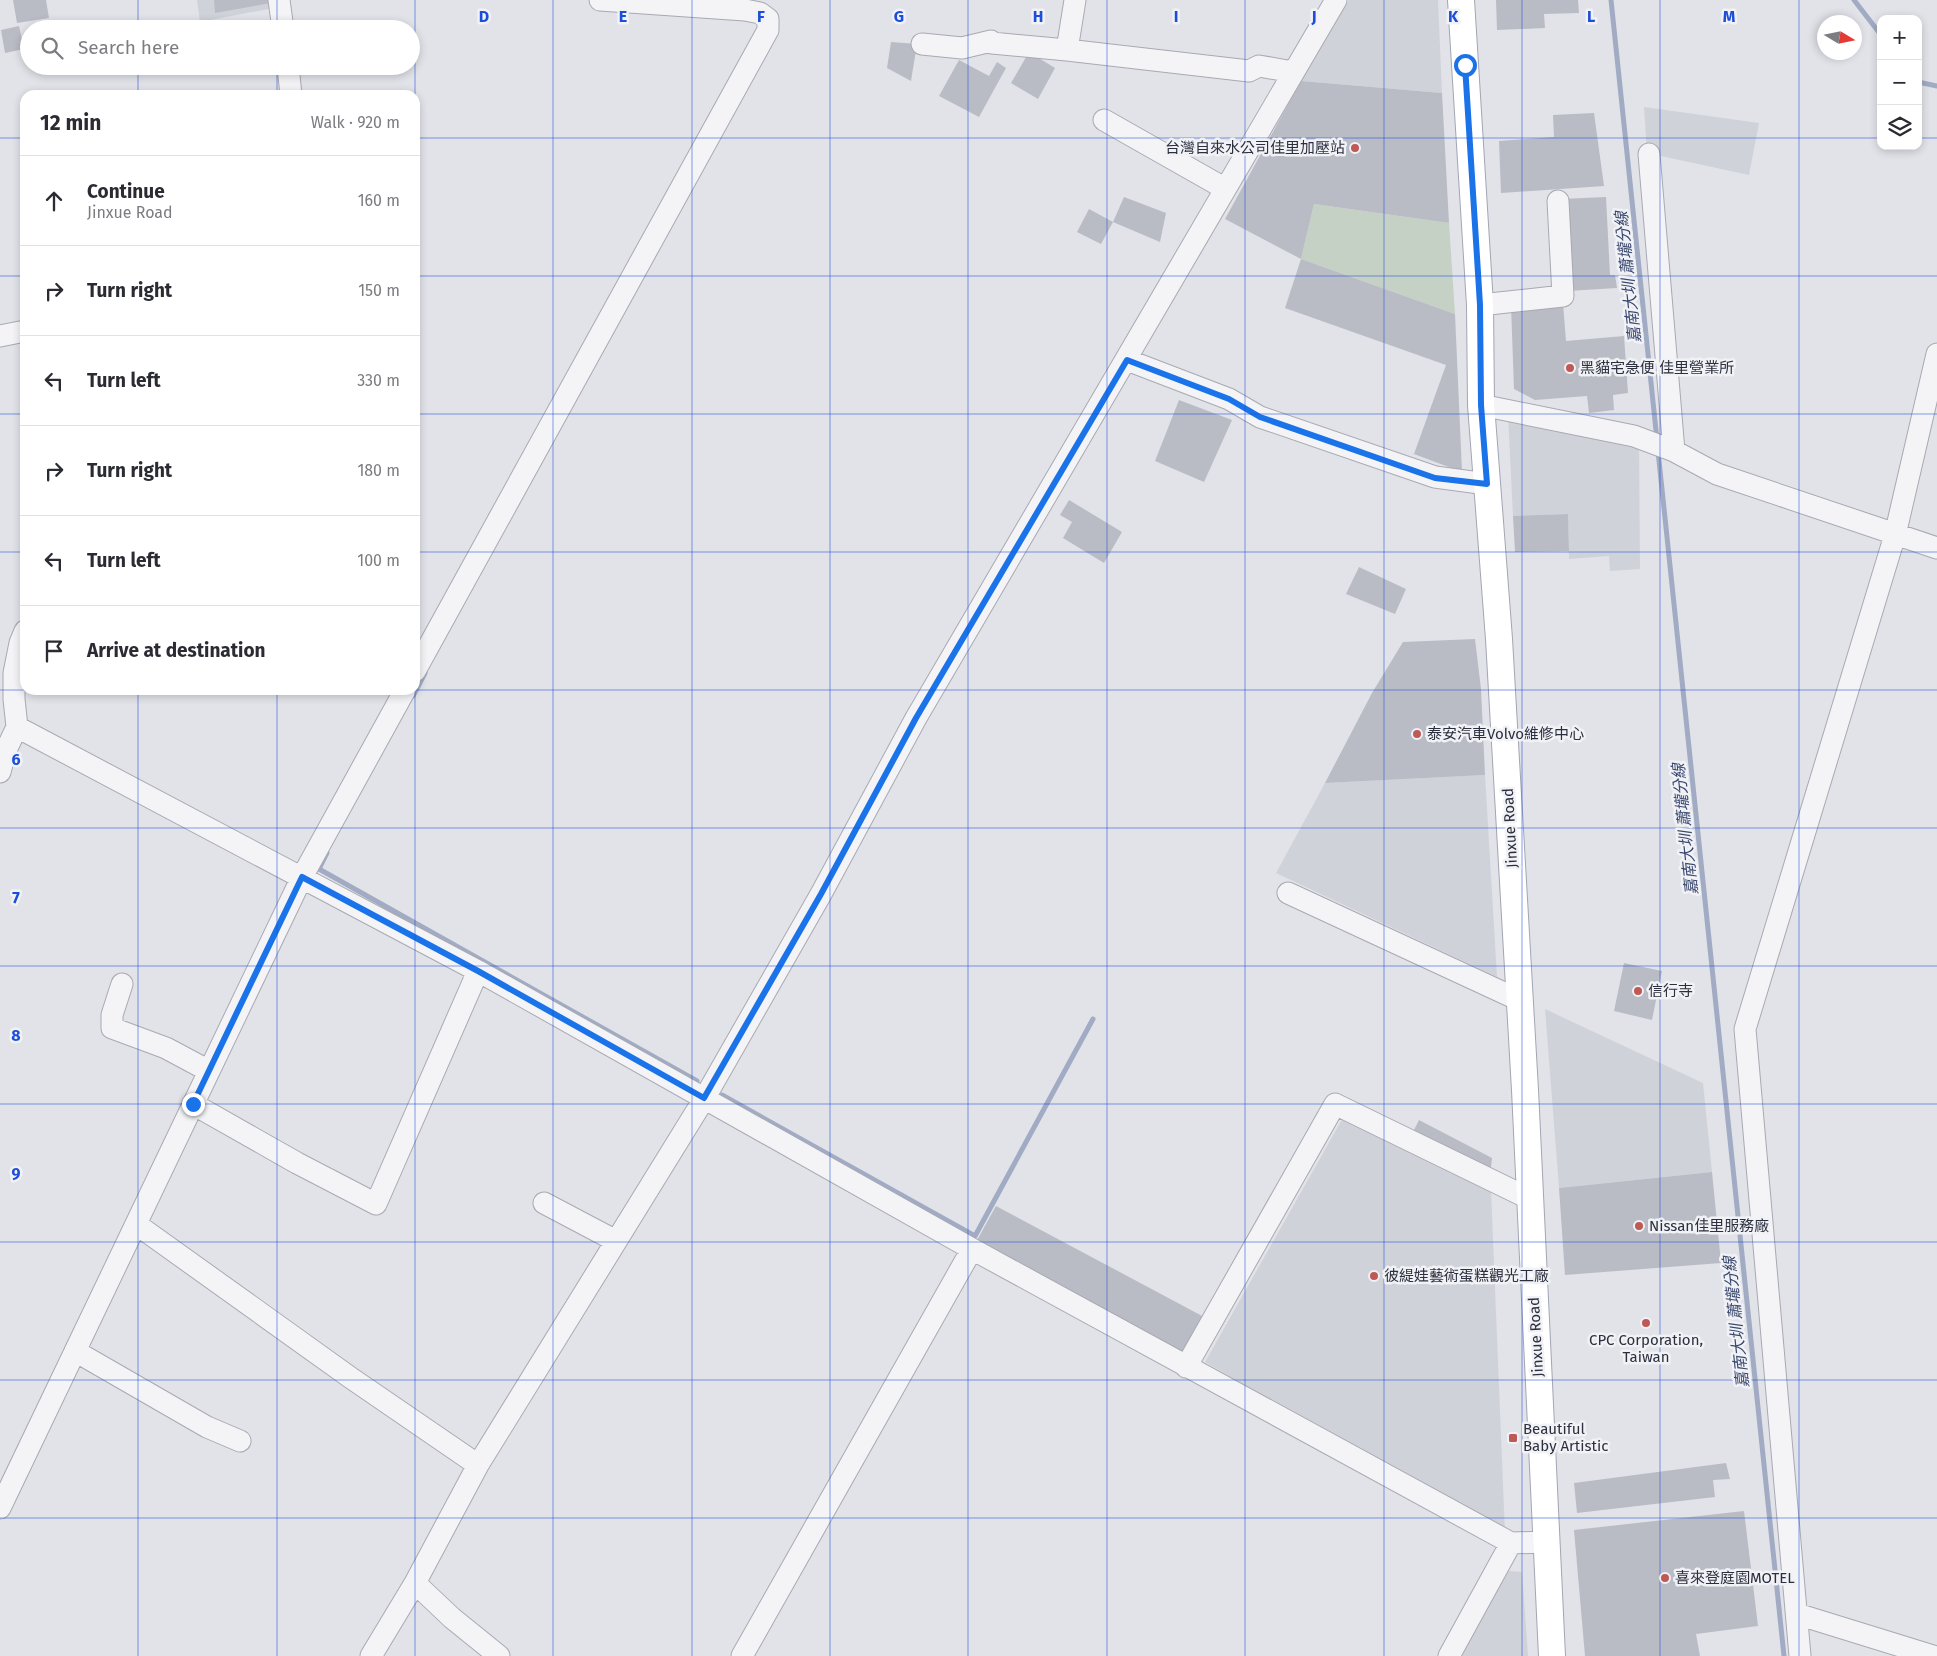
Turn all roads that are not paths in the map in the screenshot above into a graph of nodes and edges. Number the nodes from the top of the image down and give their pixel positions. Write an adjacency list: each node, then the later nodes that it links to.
1 (279, 0): 6 (lane)
2 (600, 0): 27 (lane)
3 (1075, 0): 8 (lane)
4 (1336, 0): 9 (lane)
5 (1461, 0): 16 (main road, Jinxue Road)
6 (282, 20)
7 (922, 44): 8 (lane)
8 (1068, 50): 9 (lane)
9 (1293, 72): 14 (lane)
10 (289, 75): 11 (lane)
11 (291, 90)
12 (1104, 120): 14 (lane)
13 (1650, 154): 22 (lane)
14 (1224, 188): 20 (lane)
15 (1558, 201): 16 (lane)
16 (1480, 305): 21 (main road, Jinxue Road)
17 (20, 332): 18 (lane)
18 (0, 336)
19 (1937, 354): 24 (lane)
20 (1127, 360): 23 (lane); 37 (lane)
21 (1481, 405): 22 (lane); 23 (main road, Jinxue Road)
22 (1674, 451): 24 (lane)
23 (1487, 484): 35 (main road, Jinxue Road)
24 (1895, 535): 25 (lane); 52 (lane)
25 (1937, 548)
26 (20, 643): 29 (lane)
27 (420, 662)
28 (402, 695): 31 (lane)
29 (17, 727): 30 (lane); 31 (lane)
30 (0, 772)
31 (302, 877): 33 (lane); 36 (lane)
32 (1288, 893): 35 (lane)
33 (478, 971): 37 (lane); 38 (lane)
34 (122, 984): 36 (lane)
35 (1519, 1000): 39 (main road, Jinxue Road)
36 (209, 1071): 38 (lane)
37 (704, 1098): 42 (lane); 43 (lane)
38 (193, 1104): 41 (lane)
39 (1530, 1199): 45 (lane); 49 (main road, Jinxue Road)
40 (544, 1203): 42 (lane)
41 (136, 1224): 44 (lane); 47 (lane)
42 (616, 1241): 47 (lane)
43 (972, 1249): 45 (lane); 55 (lane)
44 (75, 1351): 46 (lane); 48 (lane)
45 (1186, 1367): 50 (lane)
46 (240, 1440)
47 (478, 1465): 51 (lane)
48 (0, 1508)
49 (1547, 1542): 50 (lane); 57 (main road, Jinxue Road)
50 (1511, 1543): 56 (lane)
51 (415, 1583): 53 (lane); 54 (lane)
52 (1796, 1614): 58 (lane); 59 (lane)
53 (371, 1656)
54 (498, 1656)
55 (742, 1656)
56 (1449, 1656)
57 (1552, 1656)
58 (1800, 1656)
59 (1933, 1656)

